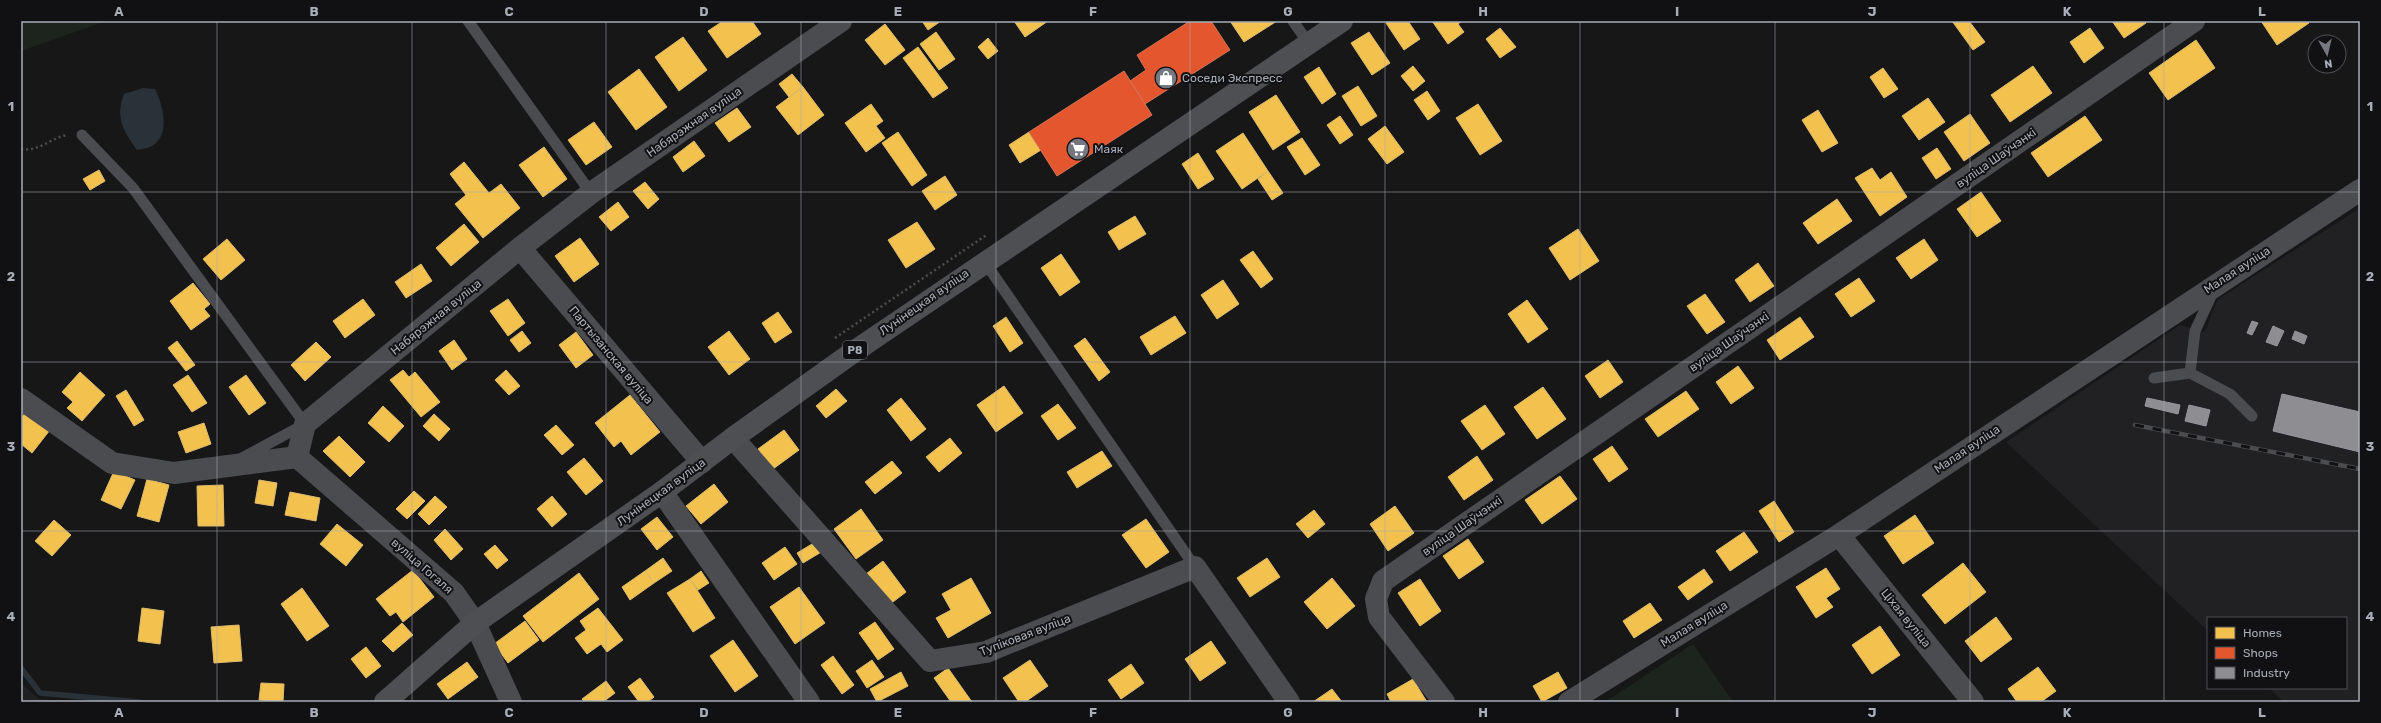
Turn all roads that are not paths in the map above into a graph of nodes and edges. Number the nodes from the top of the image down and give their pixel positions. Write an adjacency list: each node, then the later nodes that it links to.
1 (468, 21): 9 (lane)
2 (841, 21): 9 (street, Набярэжная вуліца)
3 (1293, 21): 6 (lane)
4 (1342, 21): 6 (main road, Лунінецкая вуліца / Р8)
5 (2194, 21): 30 (street, вуліца Шаўчэнкі)
6 (1309, 44): 11 (main road, Лунінецкая вуліца / Р8)
7 (82, 135): 17 (lane)
8 (2360, 190): 12 (street, Малая вуліца)
9 (591, 193): 10 (street, Набярэжная вуліца)
10 (520, 248): 17 (street, Набярэжная вуліца); 20 (street, Партызанская вуліца)
11 (984, 261): 18 (main road, Лунінецкая вуліца / Р8); 24 (lane)
12 (2216, 284): 13 (lane); 23 (street, Малая вуліца)
13 (2190, 373): 14 (lane); 16 (lane)
14 (2154, 378)
15 (21, 399): 21 (street)
16 (2252, 416)
17 (305, 424): 19 (street); 21 (lane)
18 (733, 438): 20 (main road, Лунінецкая вуліца / Р8); 24 (street, Тупіковая вуліца)
19 (297, 457): 21 (street); 25 (street, вуліца Гогаля)
20 (702, 462): 22 (main road, Лунінецкая вуліца / Р8)
21 (225, 467)
22 (662, 492): 25 (main road, Лунінецкая вуліца / Р8); 28 (street)
23 (1839, 534): 31 (street, Малая вуліца); 32 (street, Ціхая вуліца)
24 (1195, 567): 29 (street)
25 (475, 623): 26 (main road, Лунінецкая вуліца / Р8); 27 (street, вуліца Гогаля)
26 (384, 702)
27 (511, 702)
28 (809, 702)
29 (1289, 702)
30 (1444, 702)
31 (1569, 702)
32 (1973, 702)

